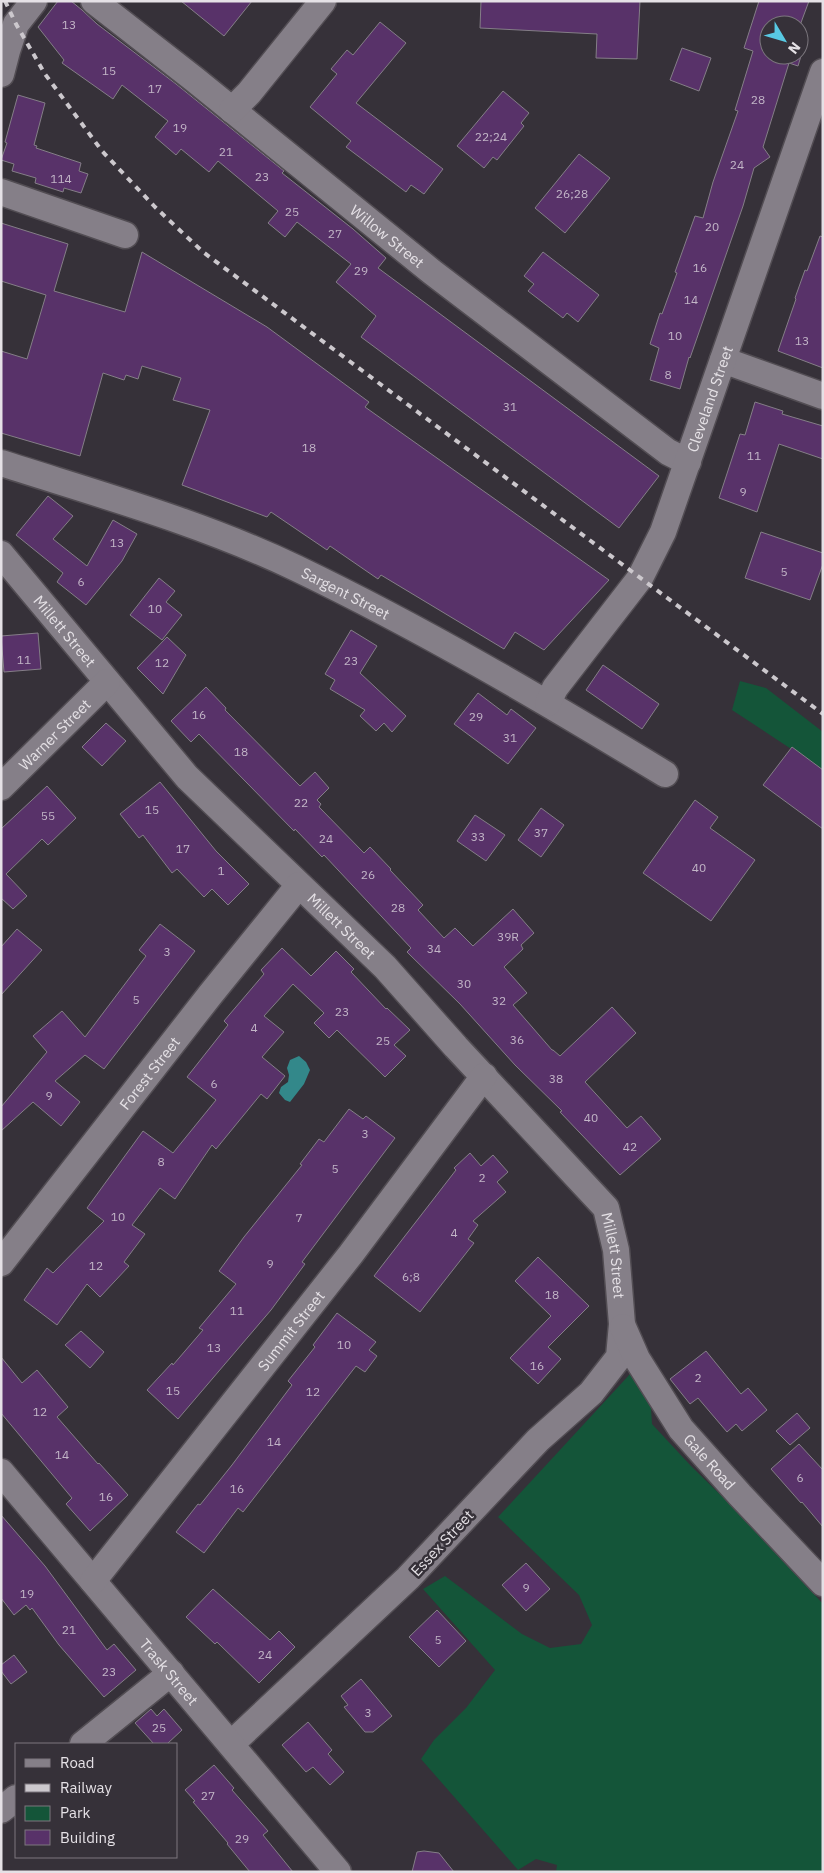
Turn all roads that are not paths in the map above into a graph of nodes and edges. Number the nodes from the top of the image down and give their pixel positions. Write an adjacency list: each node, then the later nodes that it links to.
1 (34, 1): 5 (street)
2 (94, 1): 6 (street, Willow Street)
3 (323, 1): 6 (street)
4 (823, 72): 7 (street, Cleveland Street)
5 (1, 74)
6 (232, 110): 12 (street, Willow Street)
7 (817, 110): 10 (street, Cleveland Street)
8 (1, 192): 9 (street)
9 (125, 235)
10 (723, 360): 11 (street); 12 (street, Cleveland Street)
11 (823, 396)
12 (688, 462): 16 (street, Cleveland Street)
13 (1, 463): 16 (street, Sargent Street)
14 (1, 554): 15 (street, Millett Street)
15 (107, 682): 18 (street, Warner Street); 19 (street, Millett Street)
16 (548, 703): 17 (street, Sargent Street)
17 (666, 774)
18 (1, 786)
19 (300, 885): 20 (street, Millett Street); 21 (street, Forest Street)
20 (484, 1076): 22 (street, Millett Street); 24 (street, Summit Street)
21 (1, 1263)
22 (622, 1324): 25 (street, Gale Road); 28 (street, Essex Street)
23 (1, 1472): 24 (street, Trask Street)
24 (93, 1582): 26 (street, Trask Street)
25 (823, 1582)
26 (171, 1673): 27 (street); 28 (street, Trask Street)
27 (84, 1743)
28 (231, 1744): 31 (street, Trask Street)
29 (15, 1799): 30 (street)
30 (1, 1810)
31 (338, 1872)

